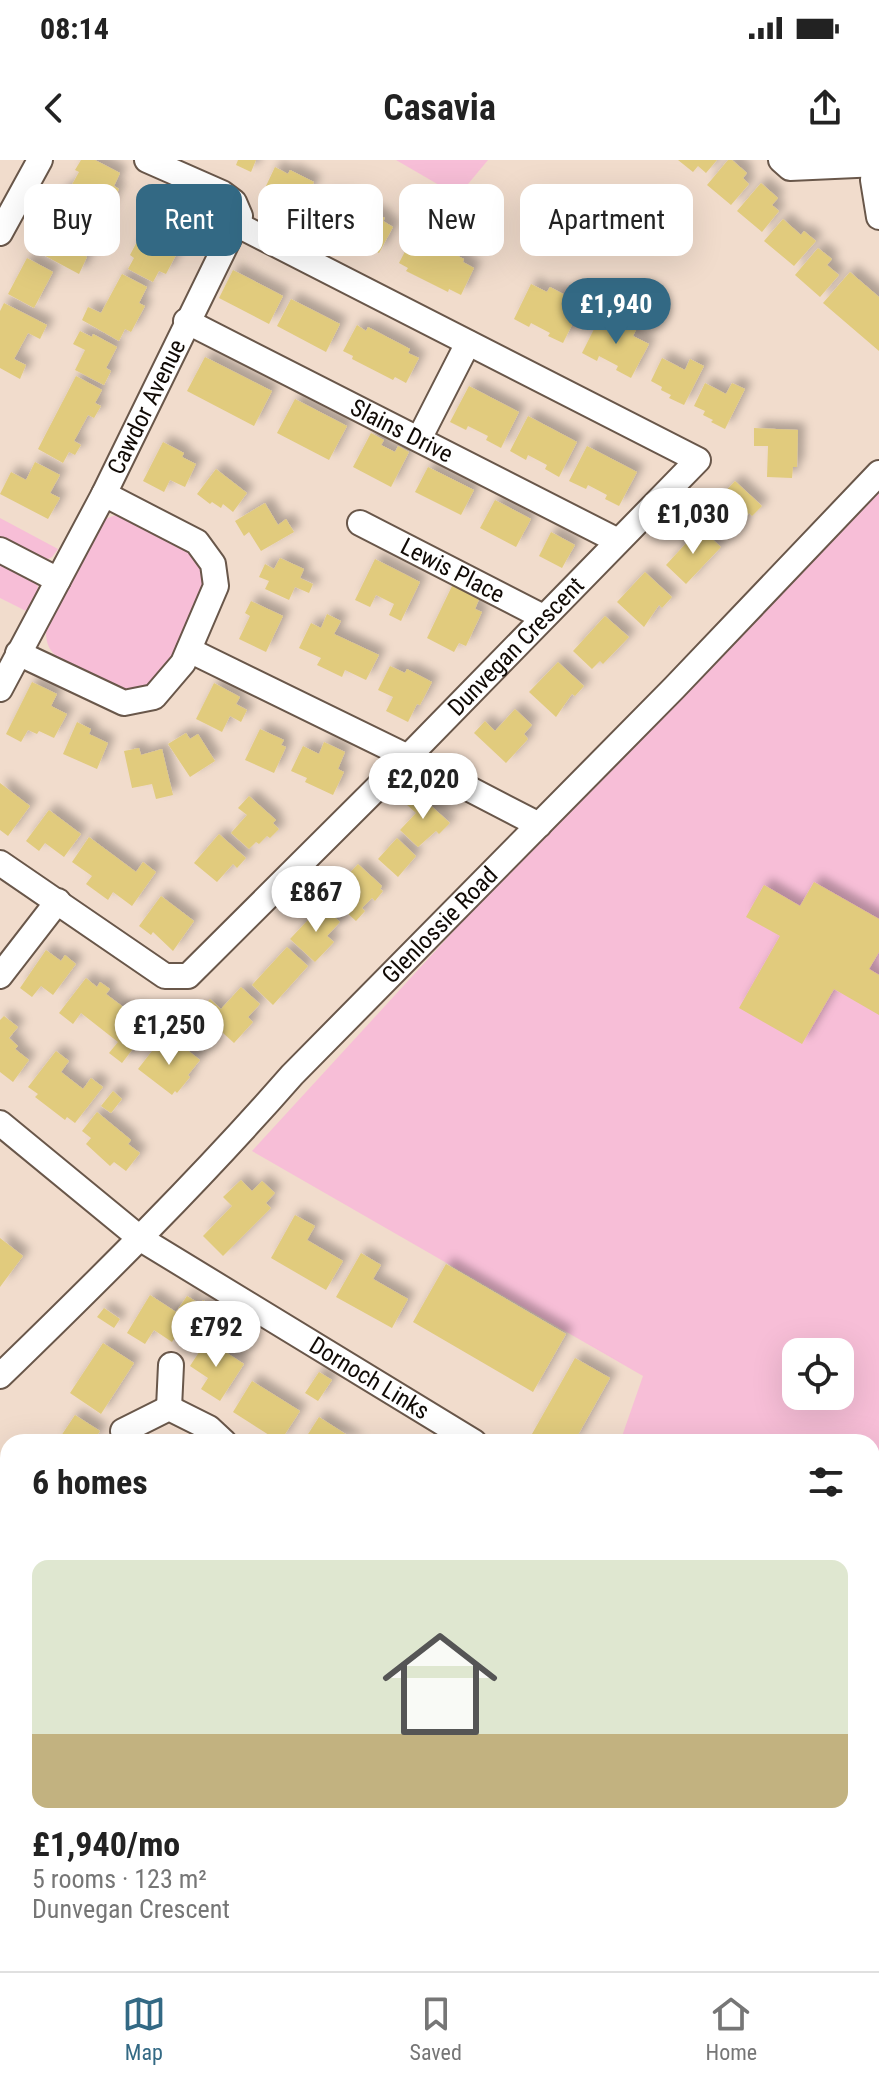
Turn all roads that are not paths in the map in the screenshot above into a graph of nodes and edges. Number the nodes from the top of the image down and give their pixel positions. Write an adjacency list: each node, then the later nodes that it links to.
1 (40, 160): 6 (street)
2 (781, 160): 4 (street)
3 (151, 161): 5 (street)
4 (876, 162): 7 (street)
5 (202, 184)
6 (10, 191): 9 (street)
7 (879, 217)
8 (242, 227): 12 (street, Dunvegan Crescent)
9 (0, 233)
10 (220, 256): 11 (street, Cawdor Avenue)
11 (186, 321): 13 (street, Slains Drive); 15 (street, Cawdor Avenue)
12 (468, 343): 13 (street); 17 (street, Dunvegan Crescent)
13 (419, 439): 17 (street, Slains Drive)
14 (879, 473): 25 (street, Glenlossie Road)
15 (104, 494): 19 (street, Cawdor Avenue); 21 (street)
16 (360, 523): 20 (street, Lewis Place)
17 (618, 541): 20 (street, Dunvegan Crescent)
18 (0, 550): 19 (street)
19 (58, 580): 22 (street, Cawdor Avenue)
20 (543, 617): 24 (street, Dunvegan Crescent)
21 (189, 650): 22 (street); 24 (street)
22 (18, 653): 23 (street, Cawdor Avenue)
23 (0, 689)
24 (408, 757): 25 (street); 27 (street)
25 (539, 825): 30 (street, Glenlossie Road)
26 (0, 863): 27 (street)
27 (58, 901): 28 (street)
28 (0, 976)
29 (0, 1123): 30 (street, Dornoch Links)
30 (141, 1239): 32 (street, Glenlossie Road); 36 (street, Dornoch Links)
31 (171, 1365): 33 (street)
32 (0, 1376)
33 (169, 1408): 34 (street); 35 (street)
34 (123, 1431)
35 (215, 1434)
36 (461, 1434)

